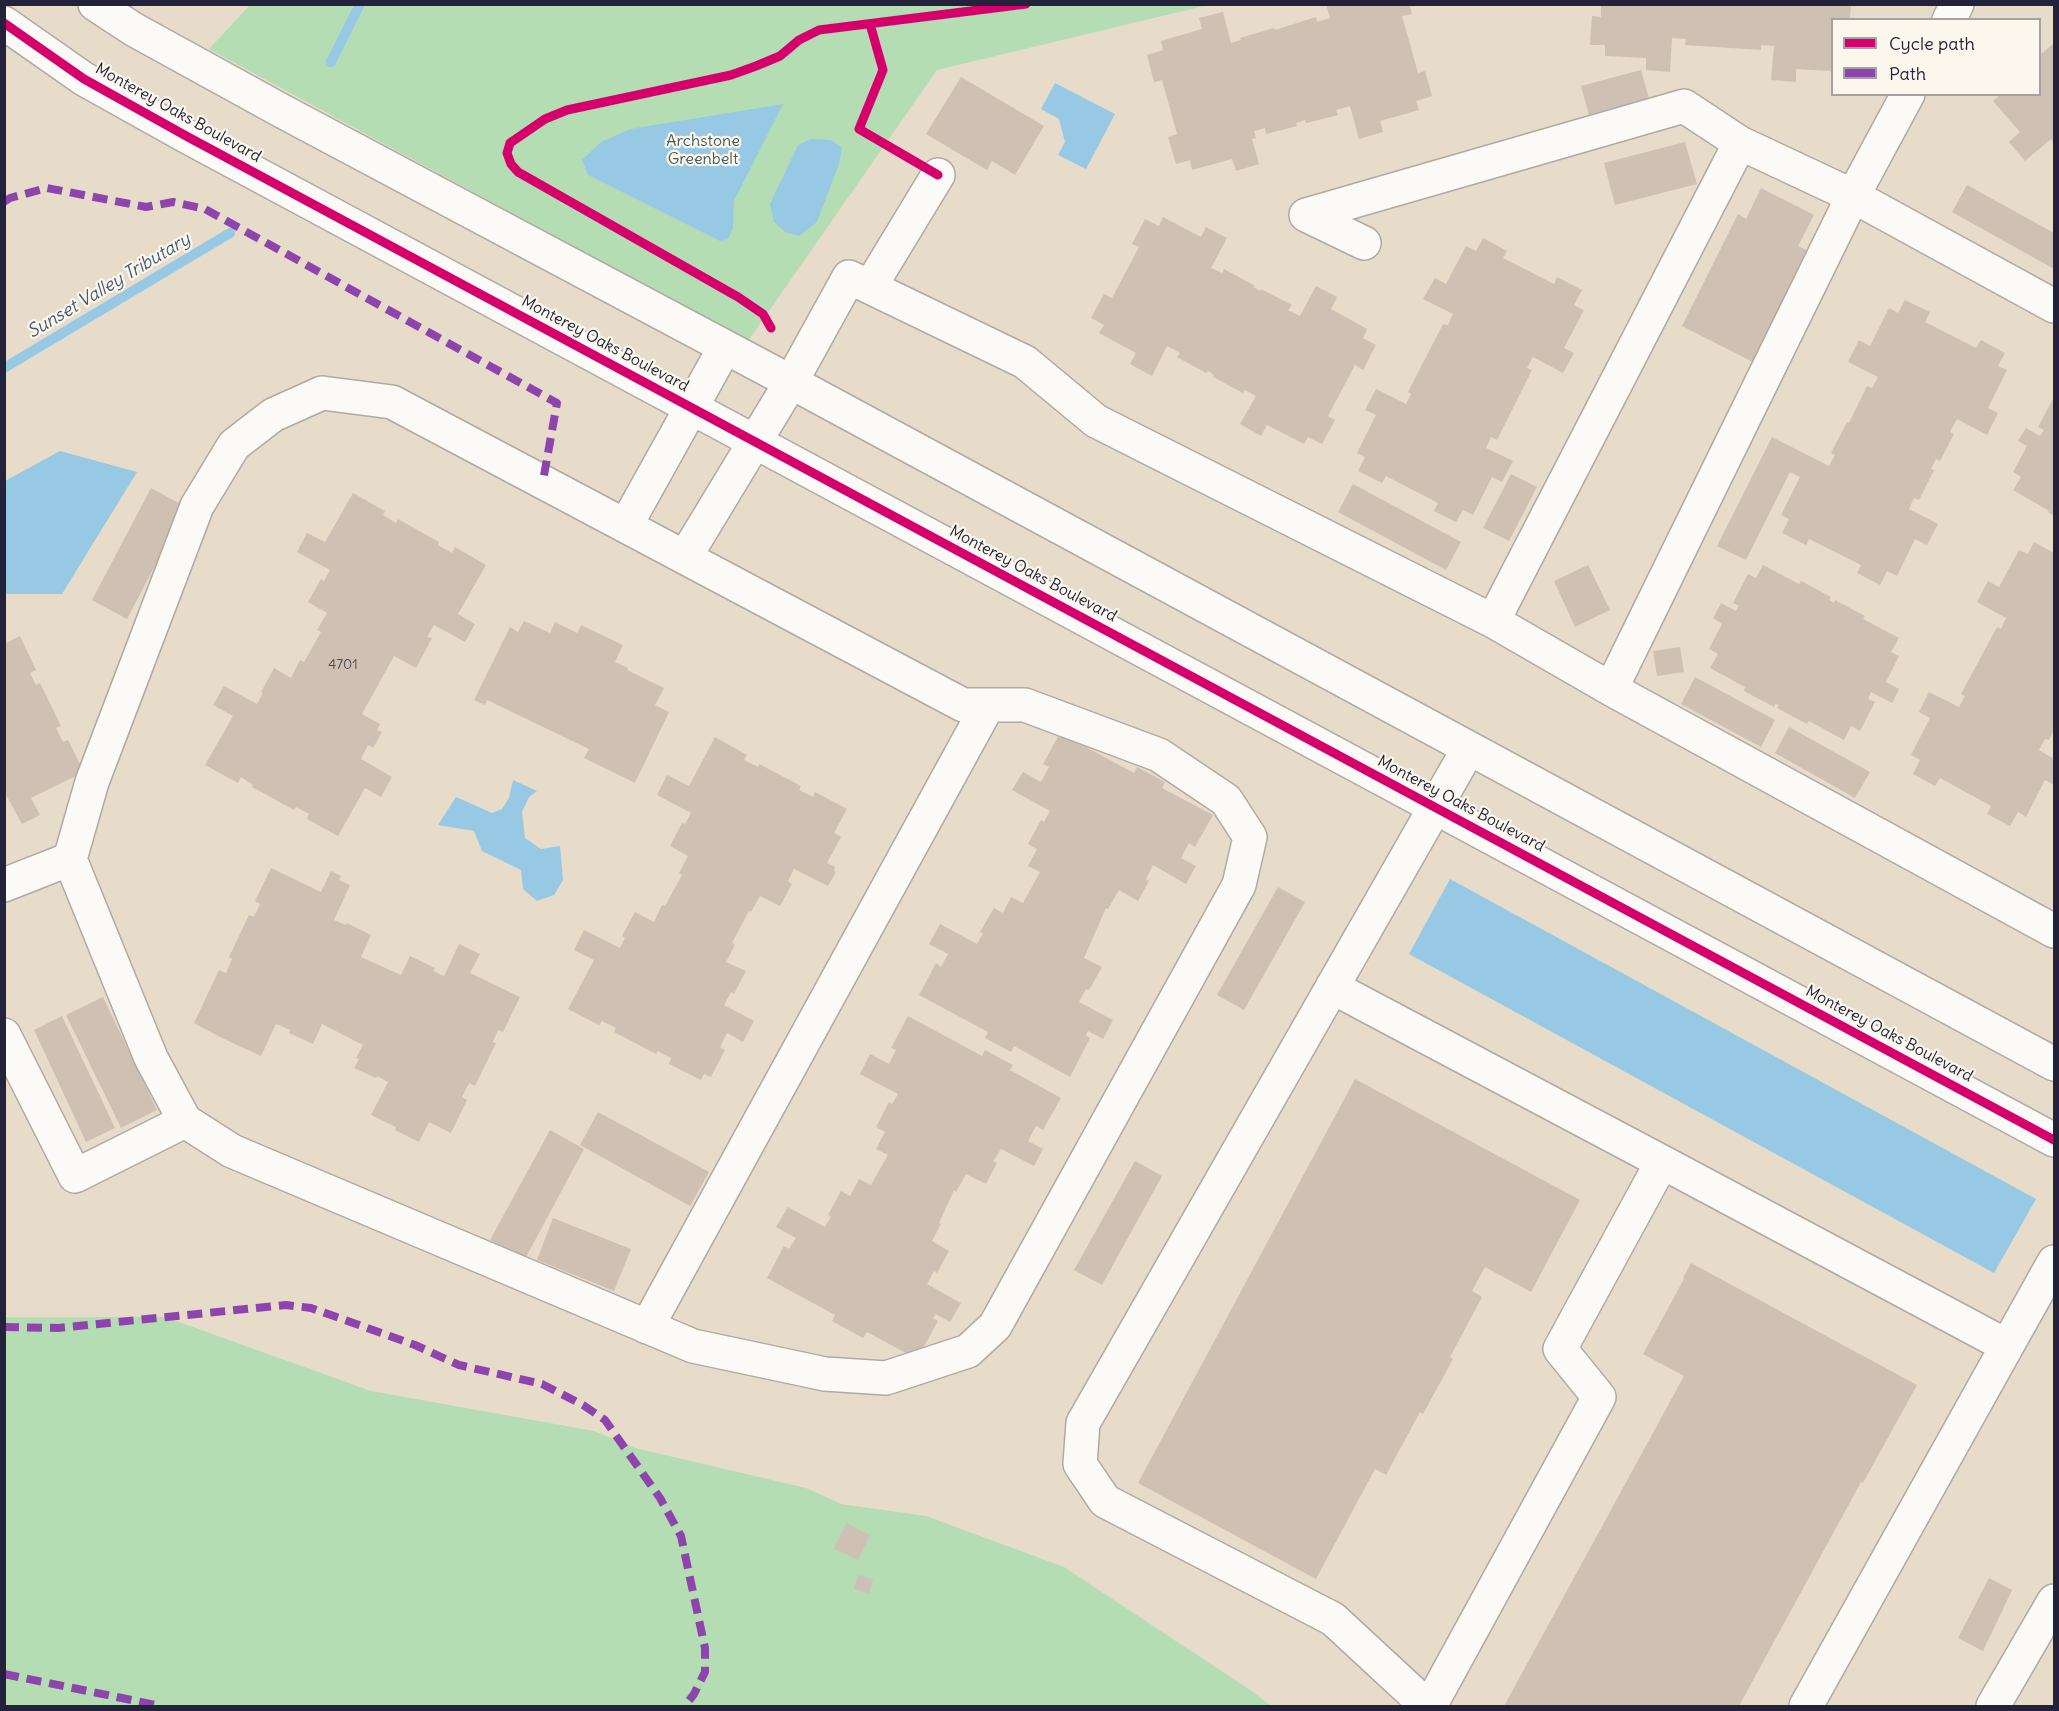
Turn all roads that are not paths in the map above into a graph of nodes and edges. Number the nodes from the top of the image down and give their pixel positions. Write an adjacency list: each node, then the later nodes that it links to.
1 (95, 4): 12 (street)
2 (1957, 4): 3 (street)
3 (1950, 18)
4 (4, 23): 14 (street, Monterey Oaks Boulevard)
5 (1907, 96): 8 (street)
6 (1740, 143): 8 (street); 9 (street); 18 (street)
7 (938, 175): 10 (street)
8 (1853, 196): 11 (street); 19 (street)
9 (1364, 243)
10 (870, 287): 13 (street); 18 (street)
11 (2055, 306)
12 (725, 347): 13 (street); 14 (street)
13 (791, 382): 15 (street); 21 (street)
14 (693, 408): 15 (street, Monterey Oaks Boulevard); 16 (street)
15 (754, 441): 17 (street); 22 (street, Monterey Oaks Boulevard)
16 (626, 525): 17 (street); 23 (street)
17 (685, 557): 20 (street)
18 (1493, 621): 19 (street)
19 (1611, 689): 25 (street)
20 (988, 705): 33 (street); 33 (street)
21 (1469, 748): 22 (street); 28 (street)
22 (1435, 807): 26 (street); 30 (street, Monterey Oaks Boulevard)
23 (70, 859): 24 (street); 29 (street)
24 (4, 885)
25 (2054, 931)
26 (1332, 987): 31 (street); 36 (street)
27 (4, 1035): 29 (street)
28 (2055, 1064)
29 (185, 1121): 33 (street)
30 (2055, 1140)
31 (1662, 1162): 34 (street); 36 (street)
32 (2055, 1262): 34 (street)
33 (647, 1327)
34 (2007, 1346): 37 (street)
35 (2055, 1601): 38 (street)
36 (1428, 1707)
37 (1806, 1707)
38 (1994, 1707)

